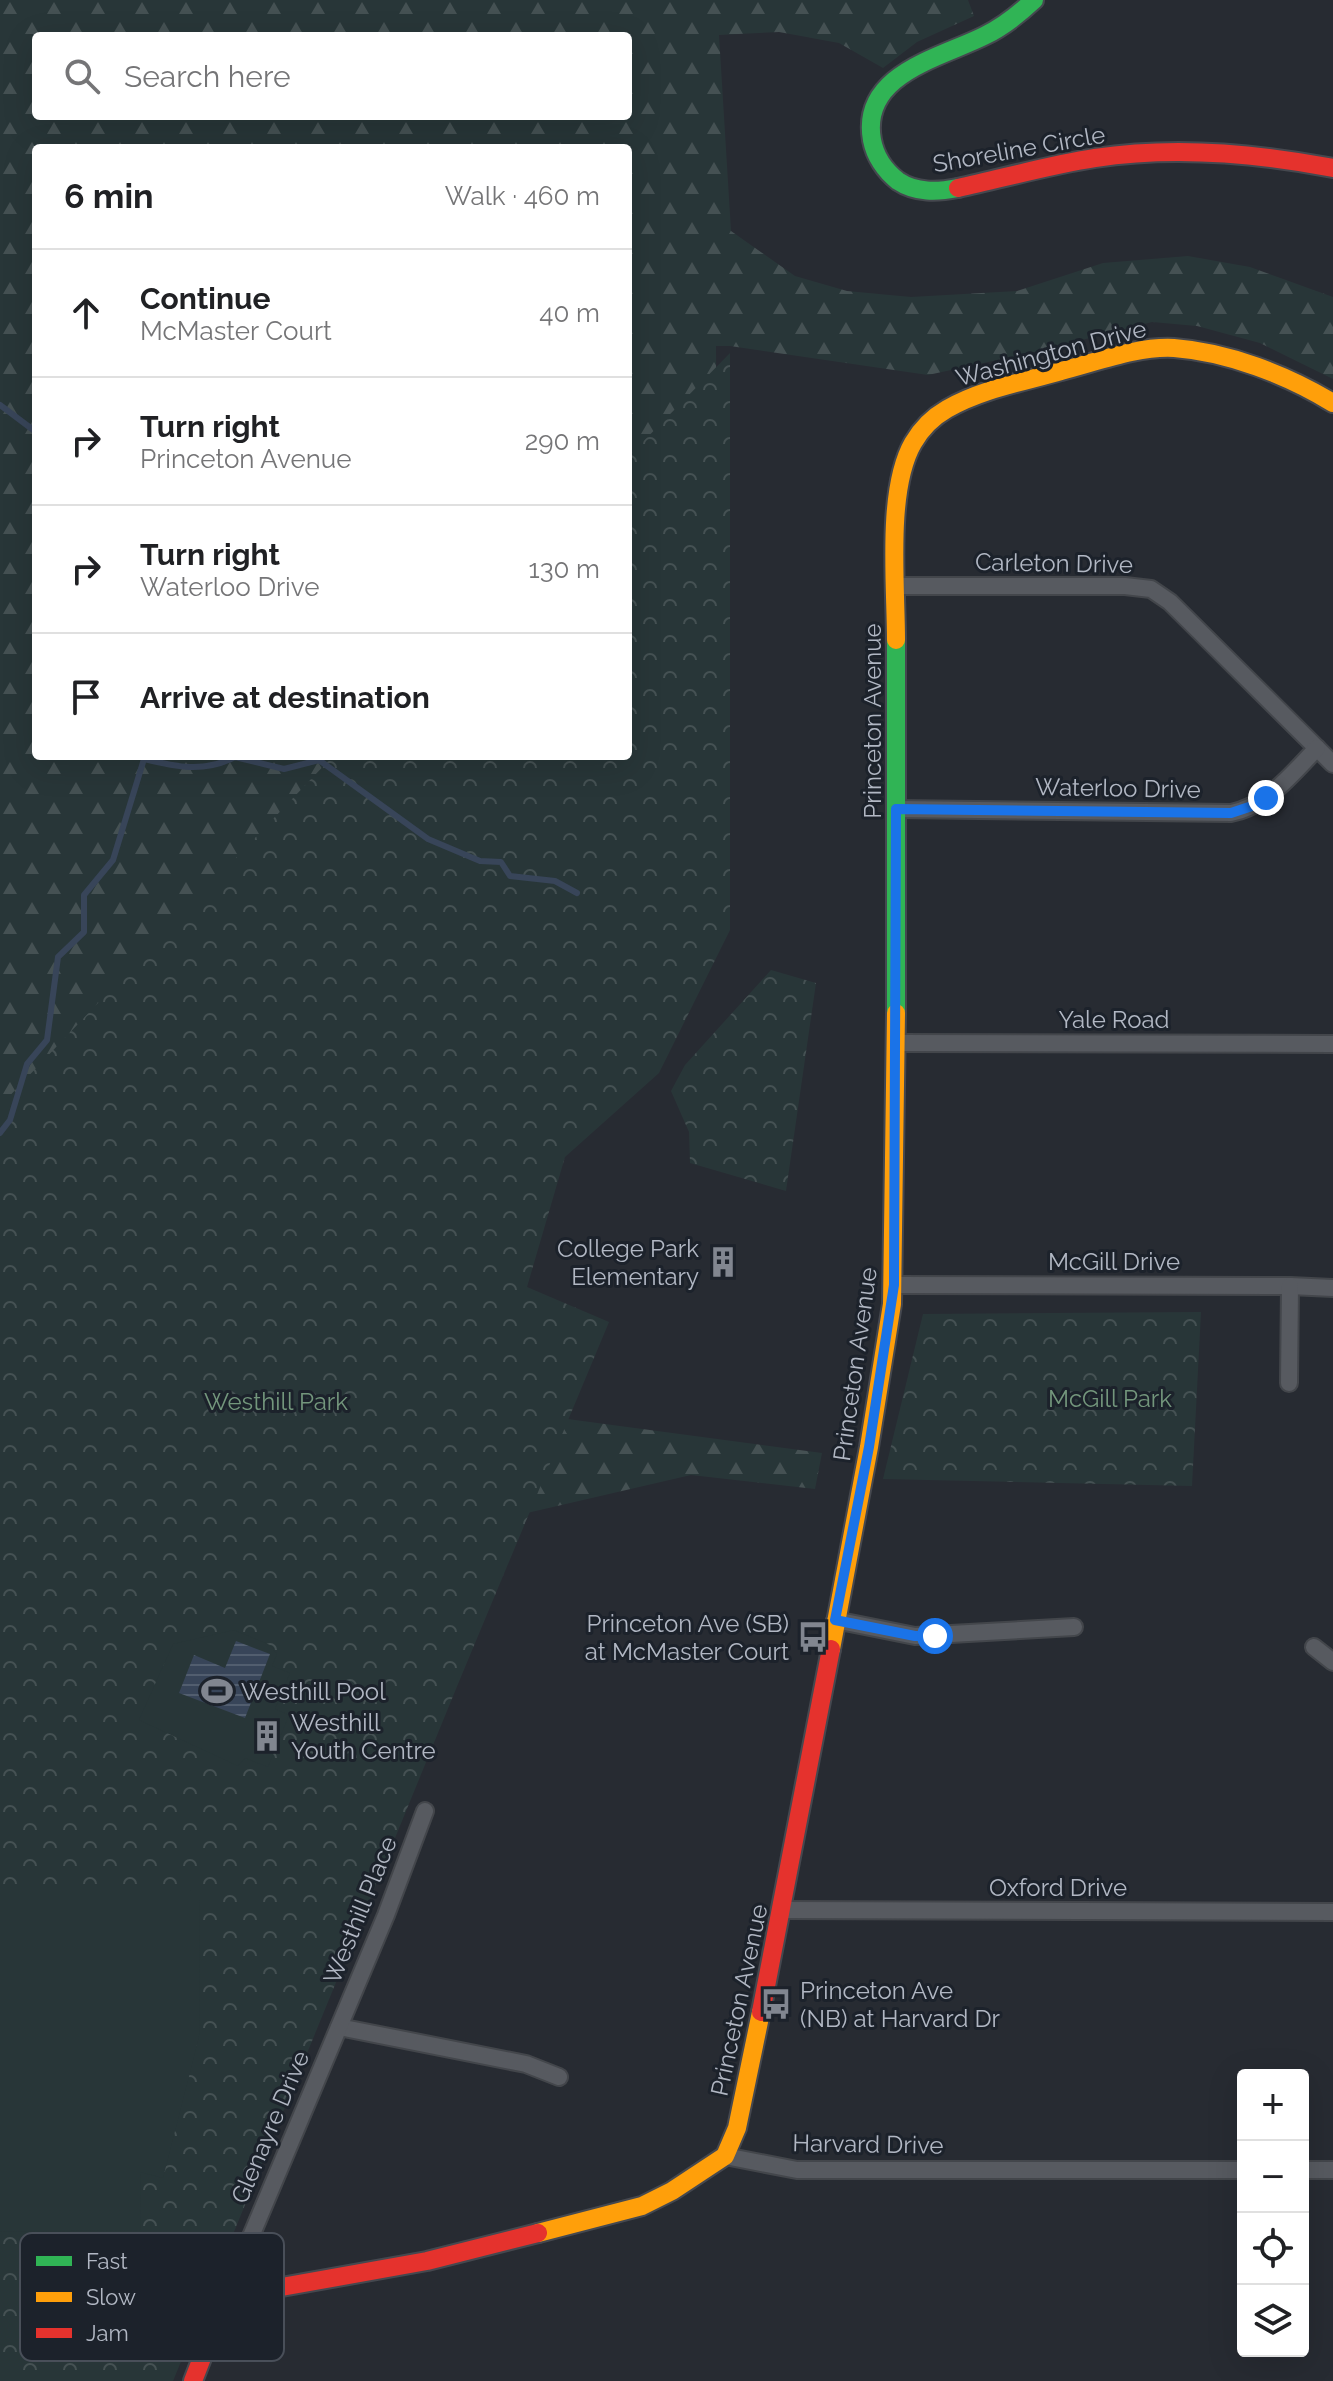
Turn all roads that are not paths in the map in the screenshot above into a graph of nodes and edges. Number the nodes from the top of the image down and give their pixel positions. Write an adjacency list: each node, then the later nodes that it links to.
1 (1034, 0): 2 (street, Shoreline Circle)
2 (1333, 168)
3 (1333, 403): 4 (street, Washington Drive)
4 (924, 427): 5 (street, Princeton Avenue)
5 (895, 586): 6 (street, Carleton Drive); 8 (street, Princeton Avenue)
6 (1317, 748): 7 (street, Carleton Drive); 8 (street, Waterloo Drive)
7 (1333, 764)
8 (896, 809): 9 (street, Princeton Avenue)
9 (896, 1043): 10 (street, Yale Road); 11 (street, Princeton Avenue)
10 (1333, 1044)
11 (894, 1285): 12 (street, McGill Drive); 15 (street, Princeton Avenue)
12 (1290, 1286): 13 (street, McGill Drive); 14 (street)
13 (1333, 1288)
14 (1289, 1383)
15 (835, 1620): 16 (street); 20 (street, Princeton Avenue)
16 (1074, 1627)
17 (1314, 1647): 18 (street)
18 (1333, 1662)
19 (425, 1811): 22 (street, Westhill Place)
20 (782, 1910): 21 (street, Oxford Drive); 24 (street, Princeton Avenue)
21 (1333, 1912)
22 (339, 2027): 23 (street); 28 (street, Glenayre Drive)
23 (559, 2077)
24 (725, 2156): 25 (street, Harvard Drive); 29 (street)
25 (1237, 2170)
26 (1309, 2170): 27 (street)
27 (1333, 2170)
28 (252, 2233)
29 (284, 2287)
30 (201, 2361): 31 (street, Glenayre Drive)
31 (193, 2381)

